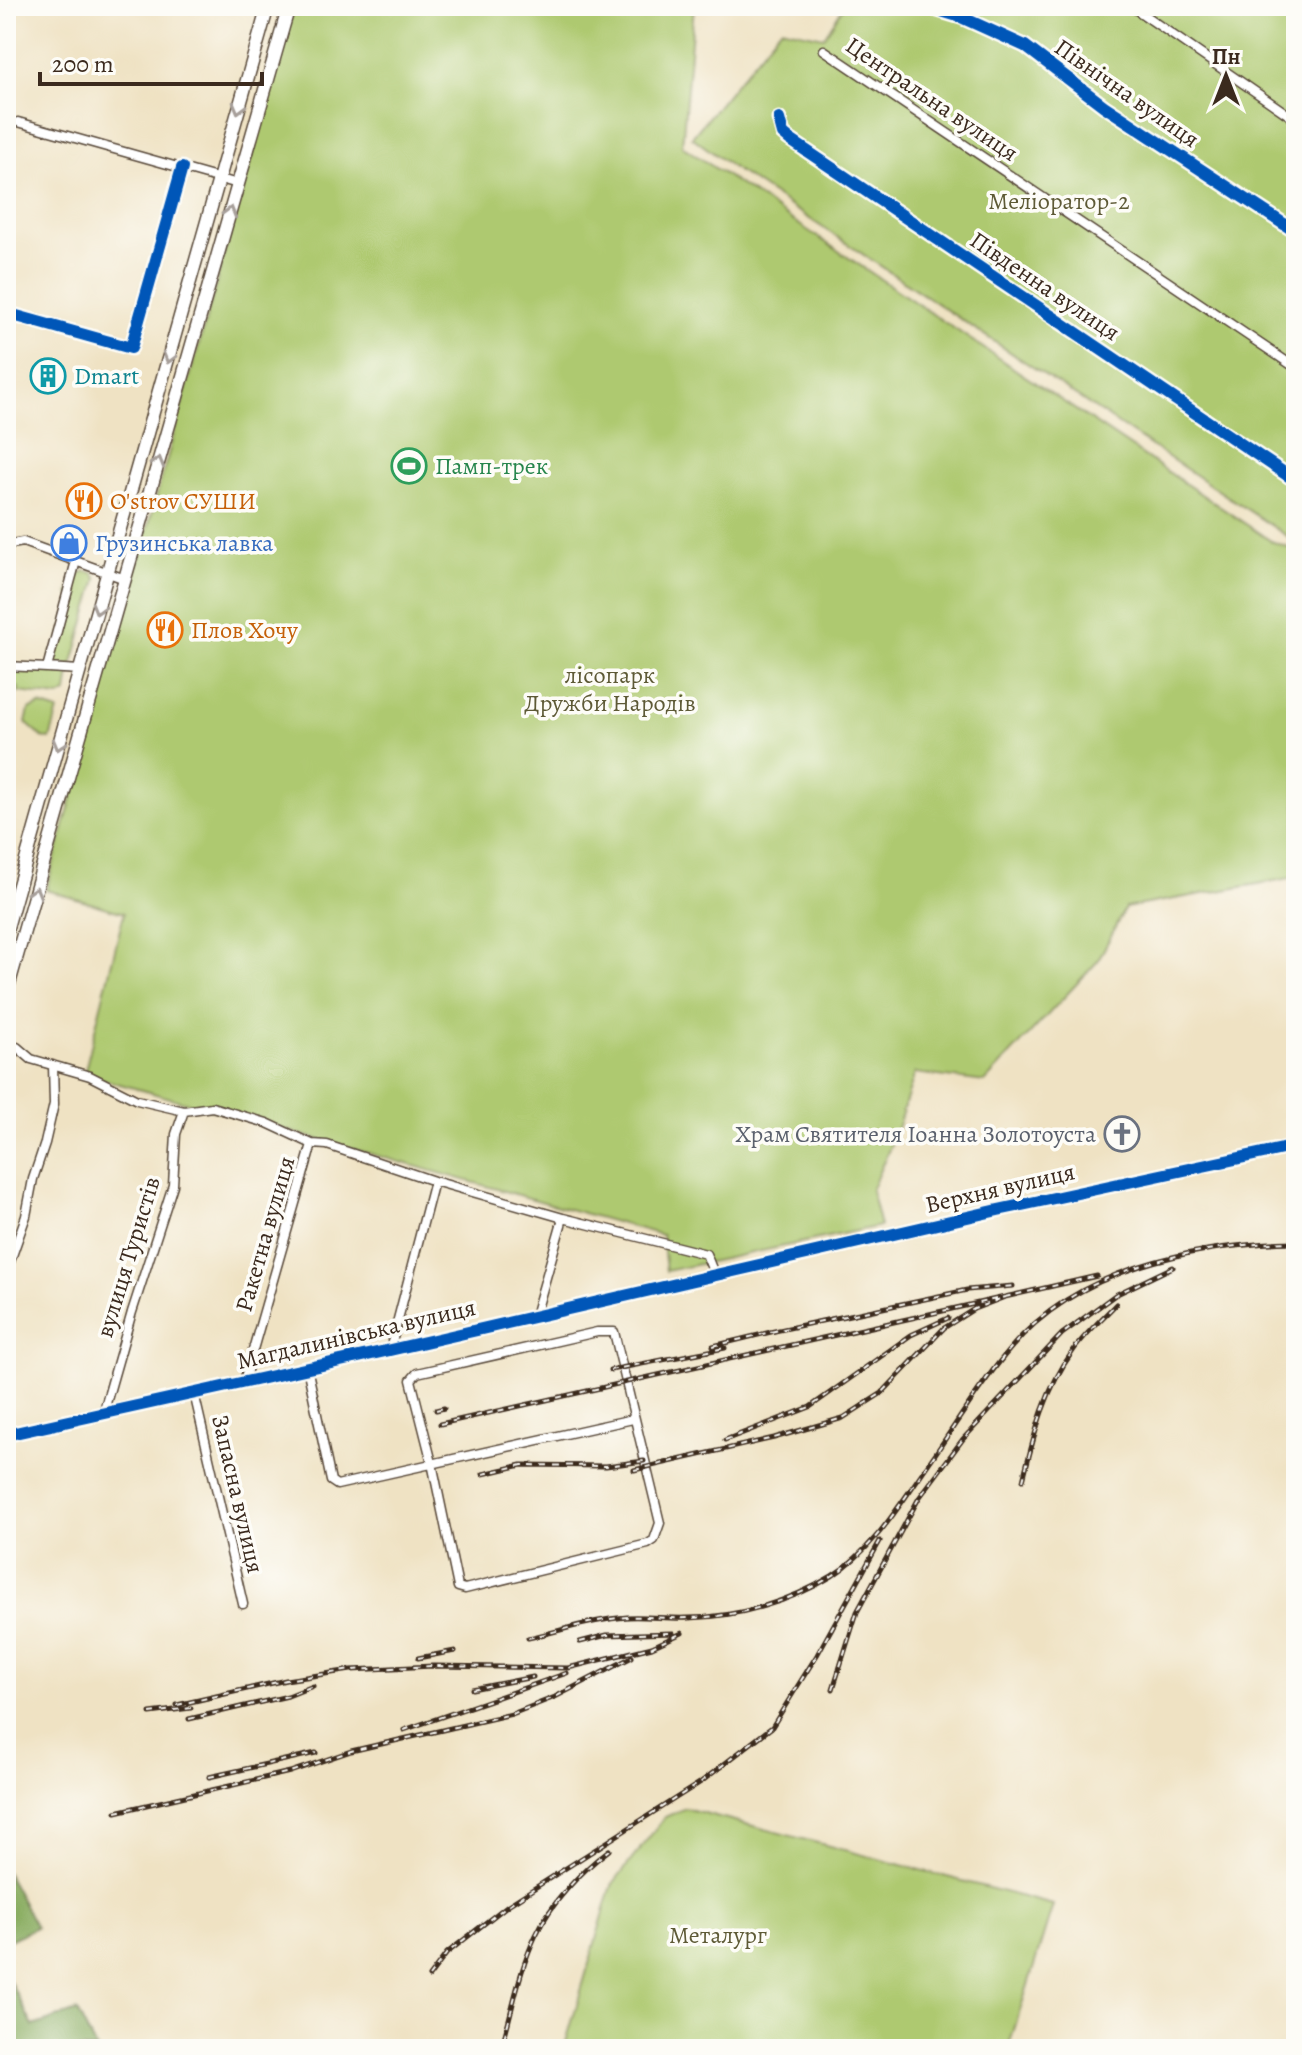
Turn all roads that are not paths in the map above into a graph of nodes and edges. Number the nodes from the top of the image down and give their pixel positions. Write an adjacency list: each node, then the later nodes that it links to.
1 (268, 6): 12 (main road, one-way to 12)
2 (289, 6): 13 (main road)
3 (925, 6): 14 (street, Північна вулиця)
4 (1131, 6): 9 (street)
5 (1279, 6): 6 (street)
6 (1296, 17)
7 (824, 50): 16 (street, Центральна вулиця)
8 (779, 119): 17 (street, Південна вулиця)
9 (1296, 120)
10 (18, 122): 11 (street)
11 (182, 168): 12 (street); 15 (street)
12 (220, 179): 13 (street); 20 (main road, one-way to 20)
13 (238, 184): 21 (main road, one-way to 13)
14 (1296, 232)
15 (6, 313)
16 (1296, 368)
17 (1296, 481)
18 (6, 545): 19 (street)
19 (76, 561): 20 (street); 23 (street)
20 (108, 574): 21 (street); 24 (main road, one-way to 24)
21 (125, 579): 26 (main road, one-way to 21)
22 (6, 666): 23 (street)
23 (47, 668): 24 (street)
24 (80, 670): 25 (main road, one-way to 25)
25 (6, 931)
26 (6, 994)
27 (6, 1044): 28 (street)
28 (53, 1065): 29 (street); 34 (street)
29 (184, 1111): 30 (street); 41 (street, вулиця Туристів)
30 (312, 1144): 32 (street); 39 (street, Ракетна вулиця)
31 (1296, 1146): 35 (street, Верхня вулиця)
32 (434, 1181): 33 (street); 37 (street)
33 (563, 1218): 35 (street); 36 (street)
34 (6, 1273)
35 (715, 1276): 36 (street, Магдалинівська вулиця)
36 (535, 1316): 37 (street, Магдалинівська вулиця)
37 (390, 1350): 38 (street, Магдалинівська вулиця)
38 (307, 1367): 39 (street, Магдалинівська вулиця); 44 (street)
39 (244, 1381): 40 (street, Магдалинівська вулиця)
40 (194, 1393): 41 (street, Магдалинівська вулиця); 45 (street, Запасна вулиця)
41 (103, 1414): 43 (street, Магдалинівська вулиця)
42 (633, 1419): 44 (street); 44 (street); 44 (street)
43 (6, 1435)
44 (432, 1463)
45 (243, 1604)

